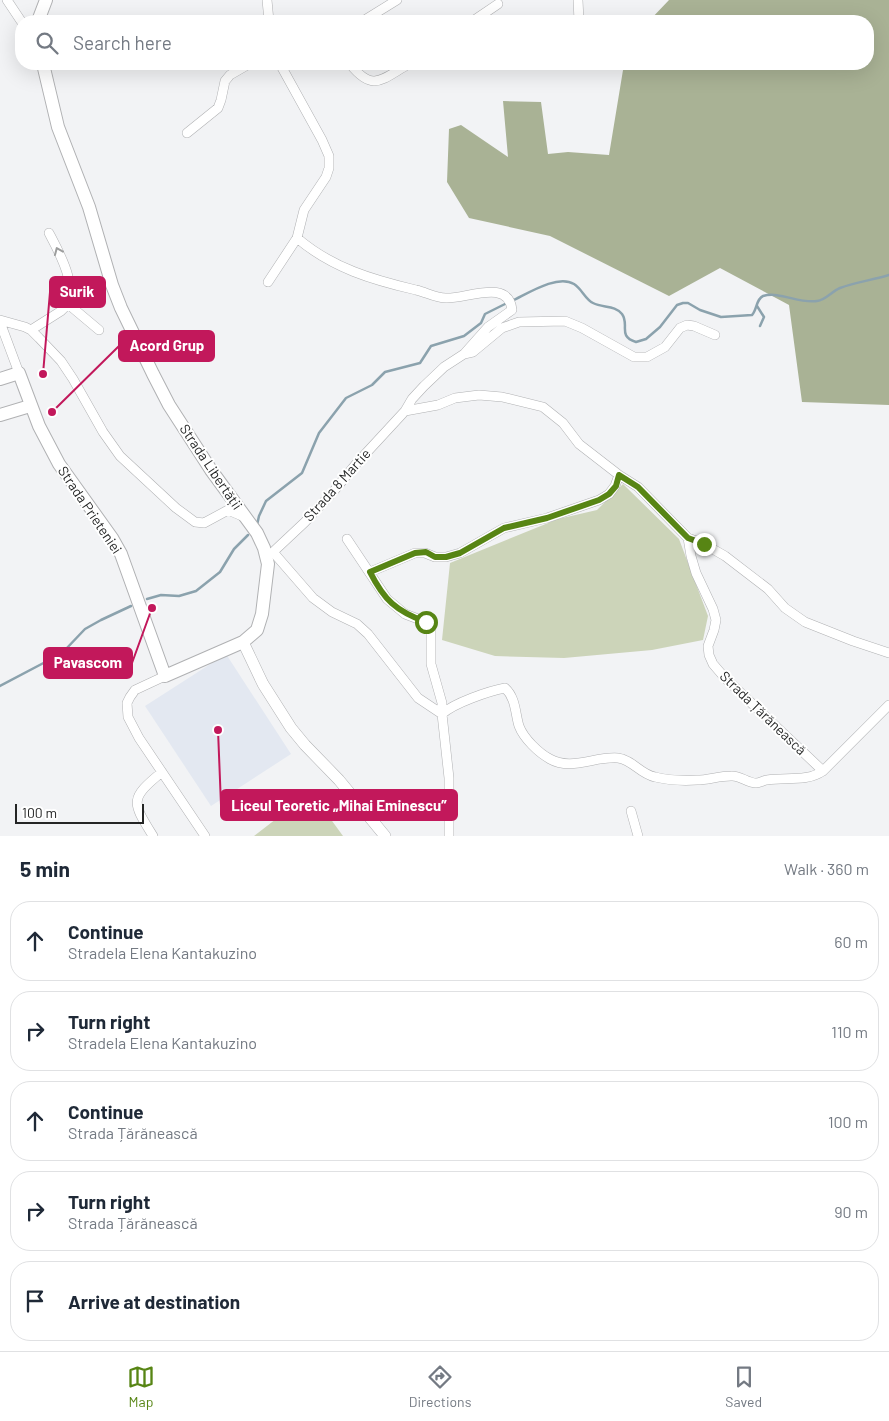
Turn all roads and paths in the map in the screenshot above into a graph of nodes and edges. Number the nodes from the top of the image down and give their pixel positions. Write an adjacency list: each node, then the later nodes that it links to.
1 (8, 0): 7 (street)
2 (46, 0): 8 (highway)
3 (397, 0): 10 (street)
4 (578, 0): 12 (street)
5 (269, 1): 9 (street)
6 (498, 4): 11 (street)
7 (17, 15)
8 (40, 15)
9 (268, 15)
10 (373, 15)
11 (482, 15)
12 (579, 15)
13 (44, 70): 34 (highway, Strada Libertății)
14 (239, 70): 18 (street)
15 (284, 70): 20 (street)
16 (356, 70): 17 (street)
17 (399, 70)
18 (187, 133)
19 (49, 232): 22 (street, one-way to 19)
20 (297, 238): 21 (street); 27 (street, Strada 8 Martie)
21 (268, 282)
22 (68, 304): 24 (street); 25 (street)
23 (0, 321): 24 (street); 28 (street, Strada Prieteniei)
24 (31, 330): 34 (street)
25 (99, 330)
26 (715, 334): 27 (street, Strada 8 Martie)
27 (464, 354): 31 (street, Strada 8 Martie)
28 (19, 373): 29 (highway); 30 (highway, Strada Prieteniei)
29 (0, 380)
30 (30, 406): 32 (highway); 41 (highway, Strada Prieteniei)
31 (405, 411): 33 (street); 37 (street, Strada 8 Martie)
32 (0, 415)
33 (619, 475): 35 (street); 38 (street)
34 (245, 517): 37 (highway, Strada Libertății)
35 (688, 538): 40 (street); 44 (street, Strada Țărănească)
36 (347, 539): 38 (street)
37 (269, 554): 39 (highway, Strada Libertății); 43 (street)
38 (370, 572): 43 (street)
39 (243, 642): 41 (highway); 49 (main road)
40 (889, 653)
41 (165, 676): 45 (street)
42 (889, 705): 44 (street)
43 (442, 714): 44 (street, Strada Țărănească); 50 (street)
44 (823, 771)
45 (162, 772): 47 (street); 48 (street)
46 (631, 811): 51 (street)
47 (153, 836)
48 (205, 836)
49 (385, 836)
50 (449, 836)
51 (638, 836)

